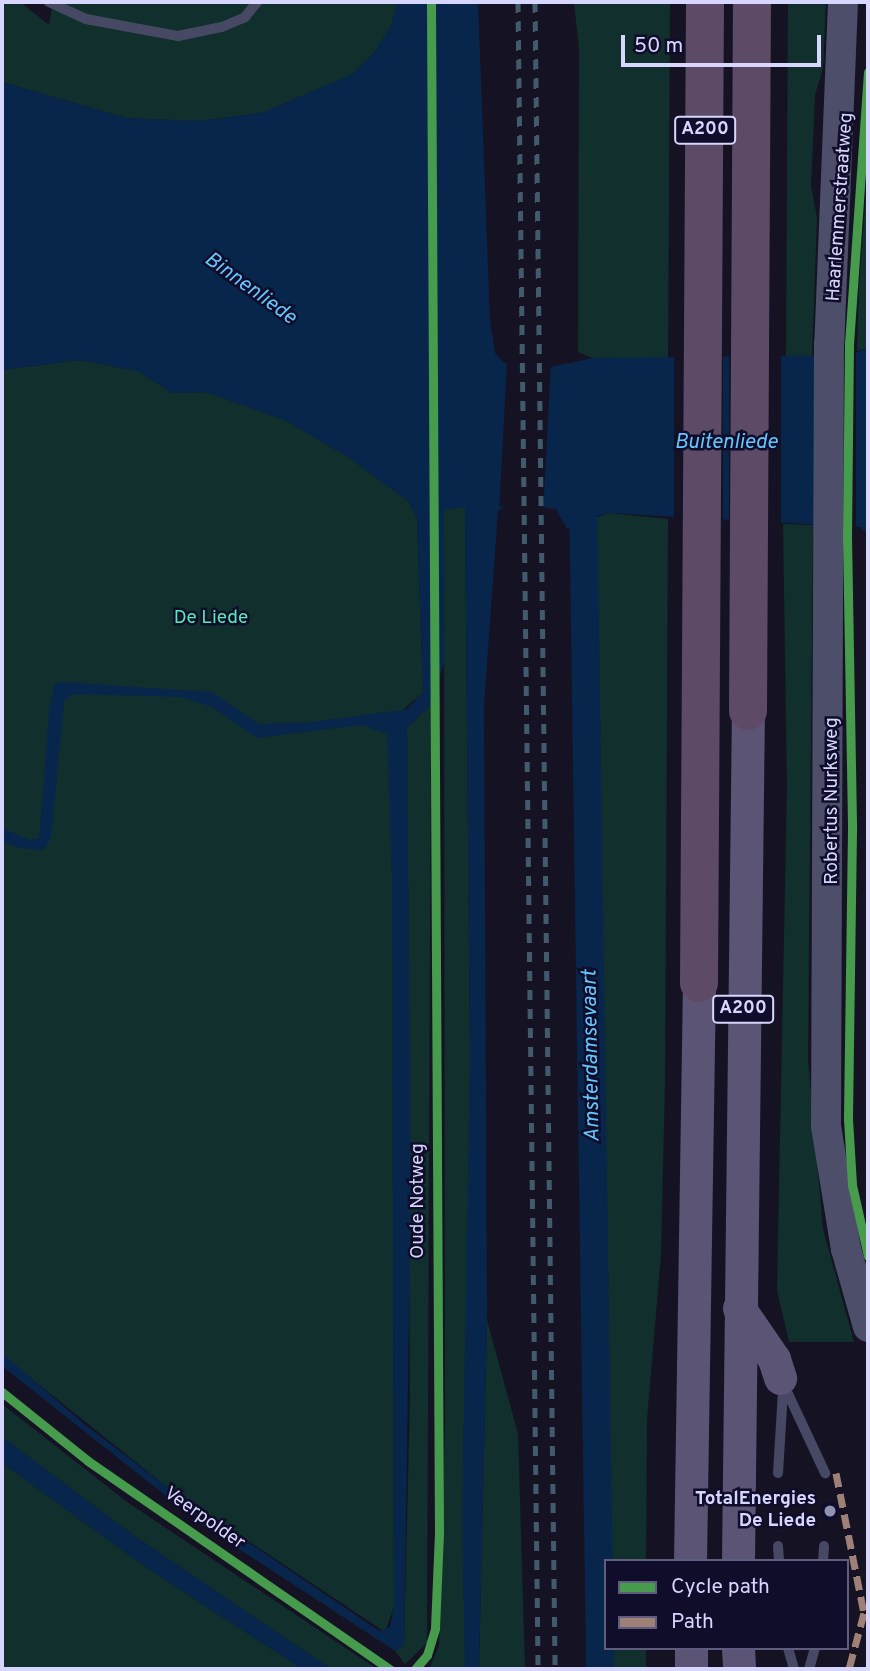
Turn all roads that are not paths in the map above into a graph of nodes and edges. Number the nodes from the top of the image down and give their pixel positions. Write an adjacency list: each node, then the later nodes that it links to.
1 (49, 2): 2 (lane)
2 (257, 2)
3 (705, 2): 8 (highway, A200)
4 (752, 2): 7 (highway, A200)
5 (843, 2): 6 (main road, Haarlemmerstraatweg)
6 (828, 481): 10 (main road, Robertus Nurksweg)
7 (748, 711): 9 (main road, A200)
8 (698, 983): 16 (main road, A200)
9 (738, 1308): 11 (main road); 17 (main road, A200)
10 (868, 1327)
11 (780, 1378): 12 (lane); 13 (lane)
12 (778, 1472)
13 (825, 1473)
14 (778, 1546): 18 (lane)
15 (824, 1546): 19 (lane)
16 (690, 1559)
17 (738, 1559)
18 (779, 1559)
19 (823, 1559)
20 (691, 1650): 24 (main road)
21 (738, 1650): 25 (main road)
22 (789, 1650): 26 (lane)
23 (814, 1650): 27 (lane)
24 (691, 1669)
25 (738, 1669)
26 (794, 1669)
27 (809, 1669)

